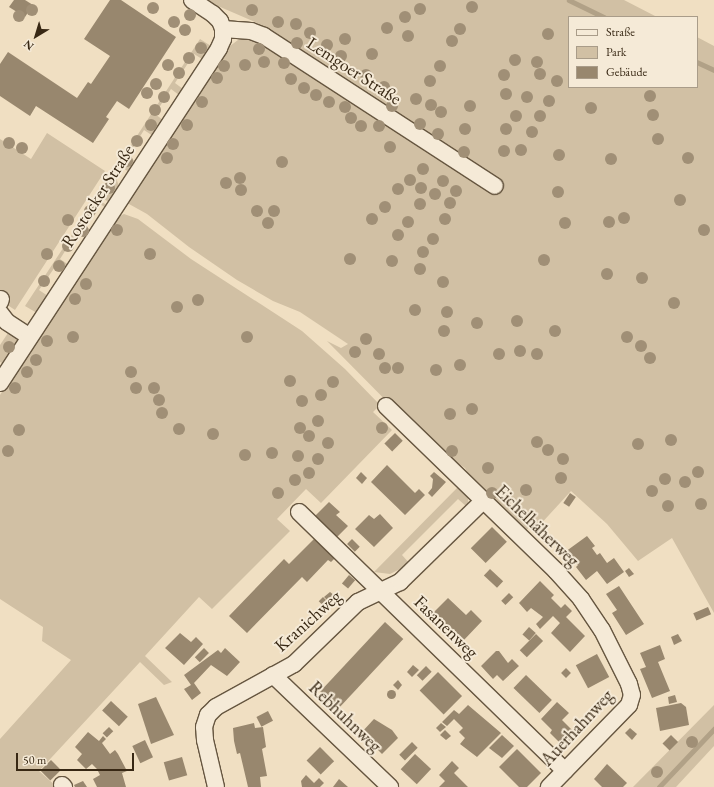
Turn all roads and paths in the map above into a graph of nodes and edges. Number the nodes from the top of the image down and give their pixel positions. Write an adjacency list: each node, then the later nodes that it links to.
1 (192, 0): 2 (street)
2 (223, 29): 3 (street, Lemgoer Straße); 5 (street, Rostocker Straße)
3 (495, 186)
4 (0, 305): 5 (street)
5 (30, 337): 6 (street, Rostocker Straße)
6 (0, 383)
7 (386, 406): 8 (street, Eichelhäherweg)
8 (483, 501): 10 (street, Kranichweg); 12 (street, Eichelhäherweg)
9 (299, 512): 10 (street, Fasanenweg)
10 (381, 590): 11 (street, Kranichweg); 13 (street, Fasanenweg)
11 (273, 675): 14 (street, Kranichweg); 15 (street, Rebhuhnweg)
12 (632, 695): 13 (street, Auerhahnweg)
13 (565, 771): 16 (street, Auerhahnweg)
14 (216, 787)
15 (390, 787)
16 (549, 787)

